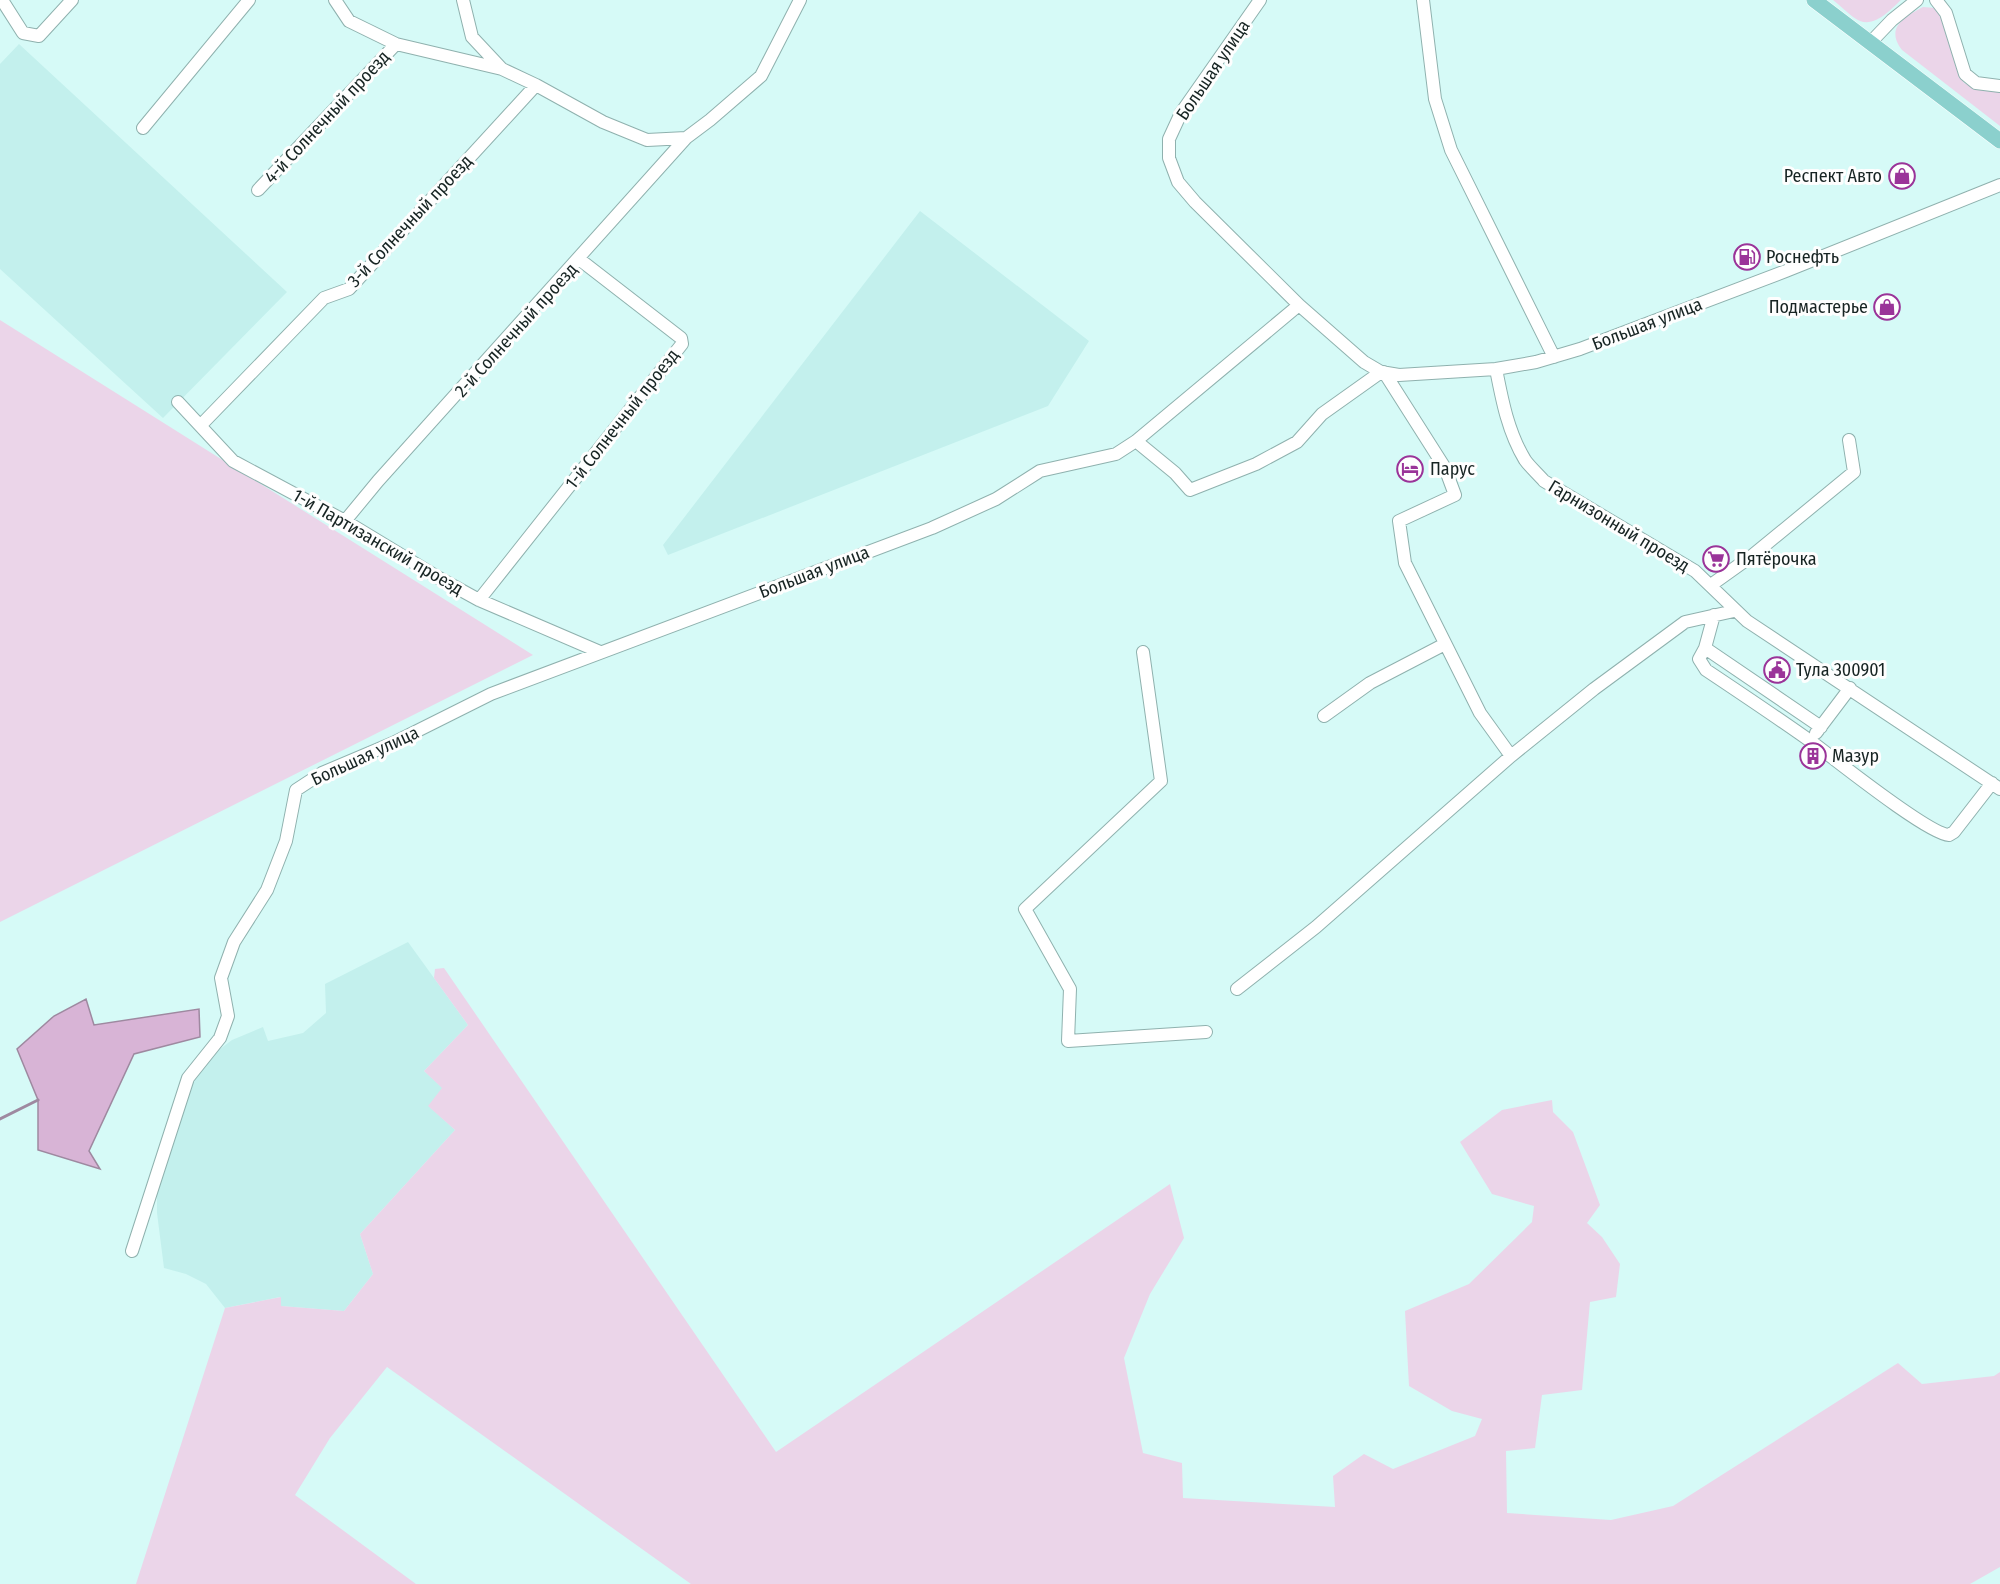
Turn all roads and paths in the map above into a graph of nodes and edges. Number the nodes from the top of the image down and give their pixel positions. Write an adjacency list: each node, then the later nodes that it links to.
1 (2, 0): 2 (street)
2 (72, 0)
3 (249, 0): 17 (street)
4 (335, 0): 13 (street)
5 (463, 0): 14 (street)
6 (800, 0): 18 (street, 2-й Солнечный проезд)
7 (1260, 0): 23 (street, Большая улица)
8 (1423, 0): 24 (street)
9 (1814, 0): 12 (main road)
10 (1917, 0): 12 (street)
11 (1936, 0): 16 (street)
12 (1870, 43): 19 (main road)
13 (396, 44): 14 (street); 21 (street, 4-й Солнечный проезд)
14 (502, 69): 15 (street)
15 (536, 85): 18 (street); 28 (street, 3-й Солнечный проезд)
16 (2000, 86)
17 (143, 128)
18 (686, 138): 22 (street, 2-й Солнечный проезд)
19 (2000, 141)
20 (2000, 185): 24 (street, Большая улица)
21 (258, 190)
22 (579, 259): 31 (street, 2-й Солнечный проезд); 33 (street, 1-й Солнечный проезд)
23 (1299, 305): 26 (street, Большая улица); 30 (street, Большая улица)
24 (1554, 357): 25 (street, Большая улица)
25 (1497, 369): 26 (street, Большая улица); 32 (street, Гарнизонный проезд)
26 (1382, 372): 30 (street); 36 (street)
27 (178, 402): 28 (street, 1-й Партизанский проезд)
28 (201, 425): 31 (street, 1-й Партизанский проезд)
29 (1849, 440): 32 (street)
30 (1136, 441): 38 (street, Большая улица)
31 (345, 522): 33 (street, 1-й Партизанский проезд)
32 (1711, 585): 34 (street, Гарнизонный проезд)
33 (479, 600): 38 (street, 1-й Партизанский проезд)
34 (1734, 610): 35 (street); 40 (street, Гарнизонный проезд)
35 (1714, 615): 37 (street); 44 (street)
36 (1445, 644): 41 (street); 44 (street)
37 (1705, 648): 42 (street); 43 (street)
38 (600, 652): 48 (street, Большая улица)
39 (1143, 652): 47 (street)
40 (1850, 688): 42 (street); 45 (street, Гарнизонный проезд)
41 (1324, 716)
42 (1821, 727): 43 (street)
43 (1810, 741): 45 (street)
44 (1511, 756): 46 (street)
45 (1996, 786)
46 (1237, 989)
47 (1206, 1032)
48 (132, 1251)

